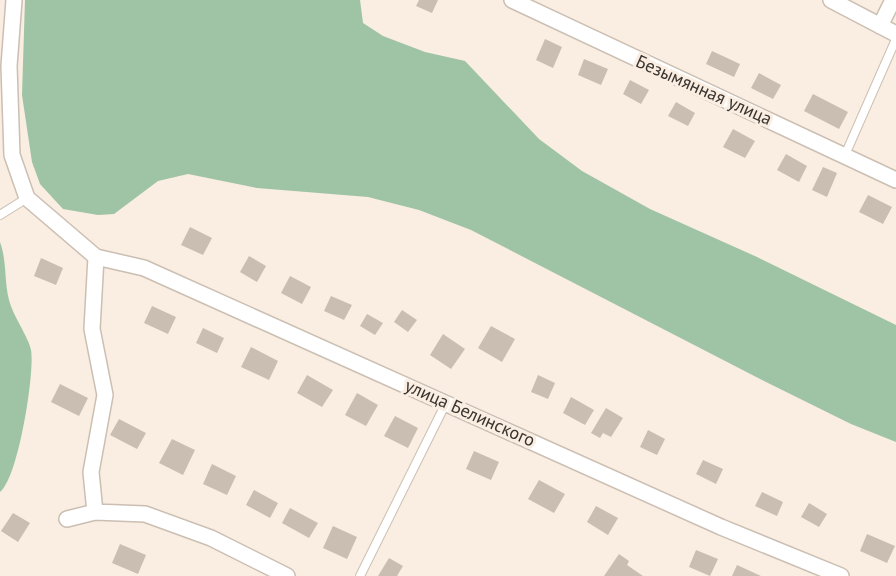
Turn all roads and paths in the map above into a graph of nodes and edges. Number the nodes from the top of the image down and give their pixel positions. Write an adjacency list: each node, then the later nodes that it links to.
1 (14, 0): 9 (street)
2 (512, 0): 7 (street, Безымянная улица)
3 (831, 0): 5 (street)
4 (893, 0): 5 (street)
5 (880, 26): 6 (street)
6 (896, 37): 7 (lane)
7 (845, 155): 8 (street, Безымянная улица)
8 (896, 180)
9 (27, 198): 10 (lane); 11 (street)
10 (0, 215)
11 (96, 257): 12 (street, улица Белинского); 13 (street)
12 (446, 402): 16 (lane); 17 (street, улица Белинского)
13 (95, 512): 14 (street); 15 (street)
14 (67, 519)
15 (287, 576)
16 (360, 576)
17 (842, 576)

